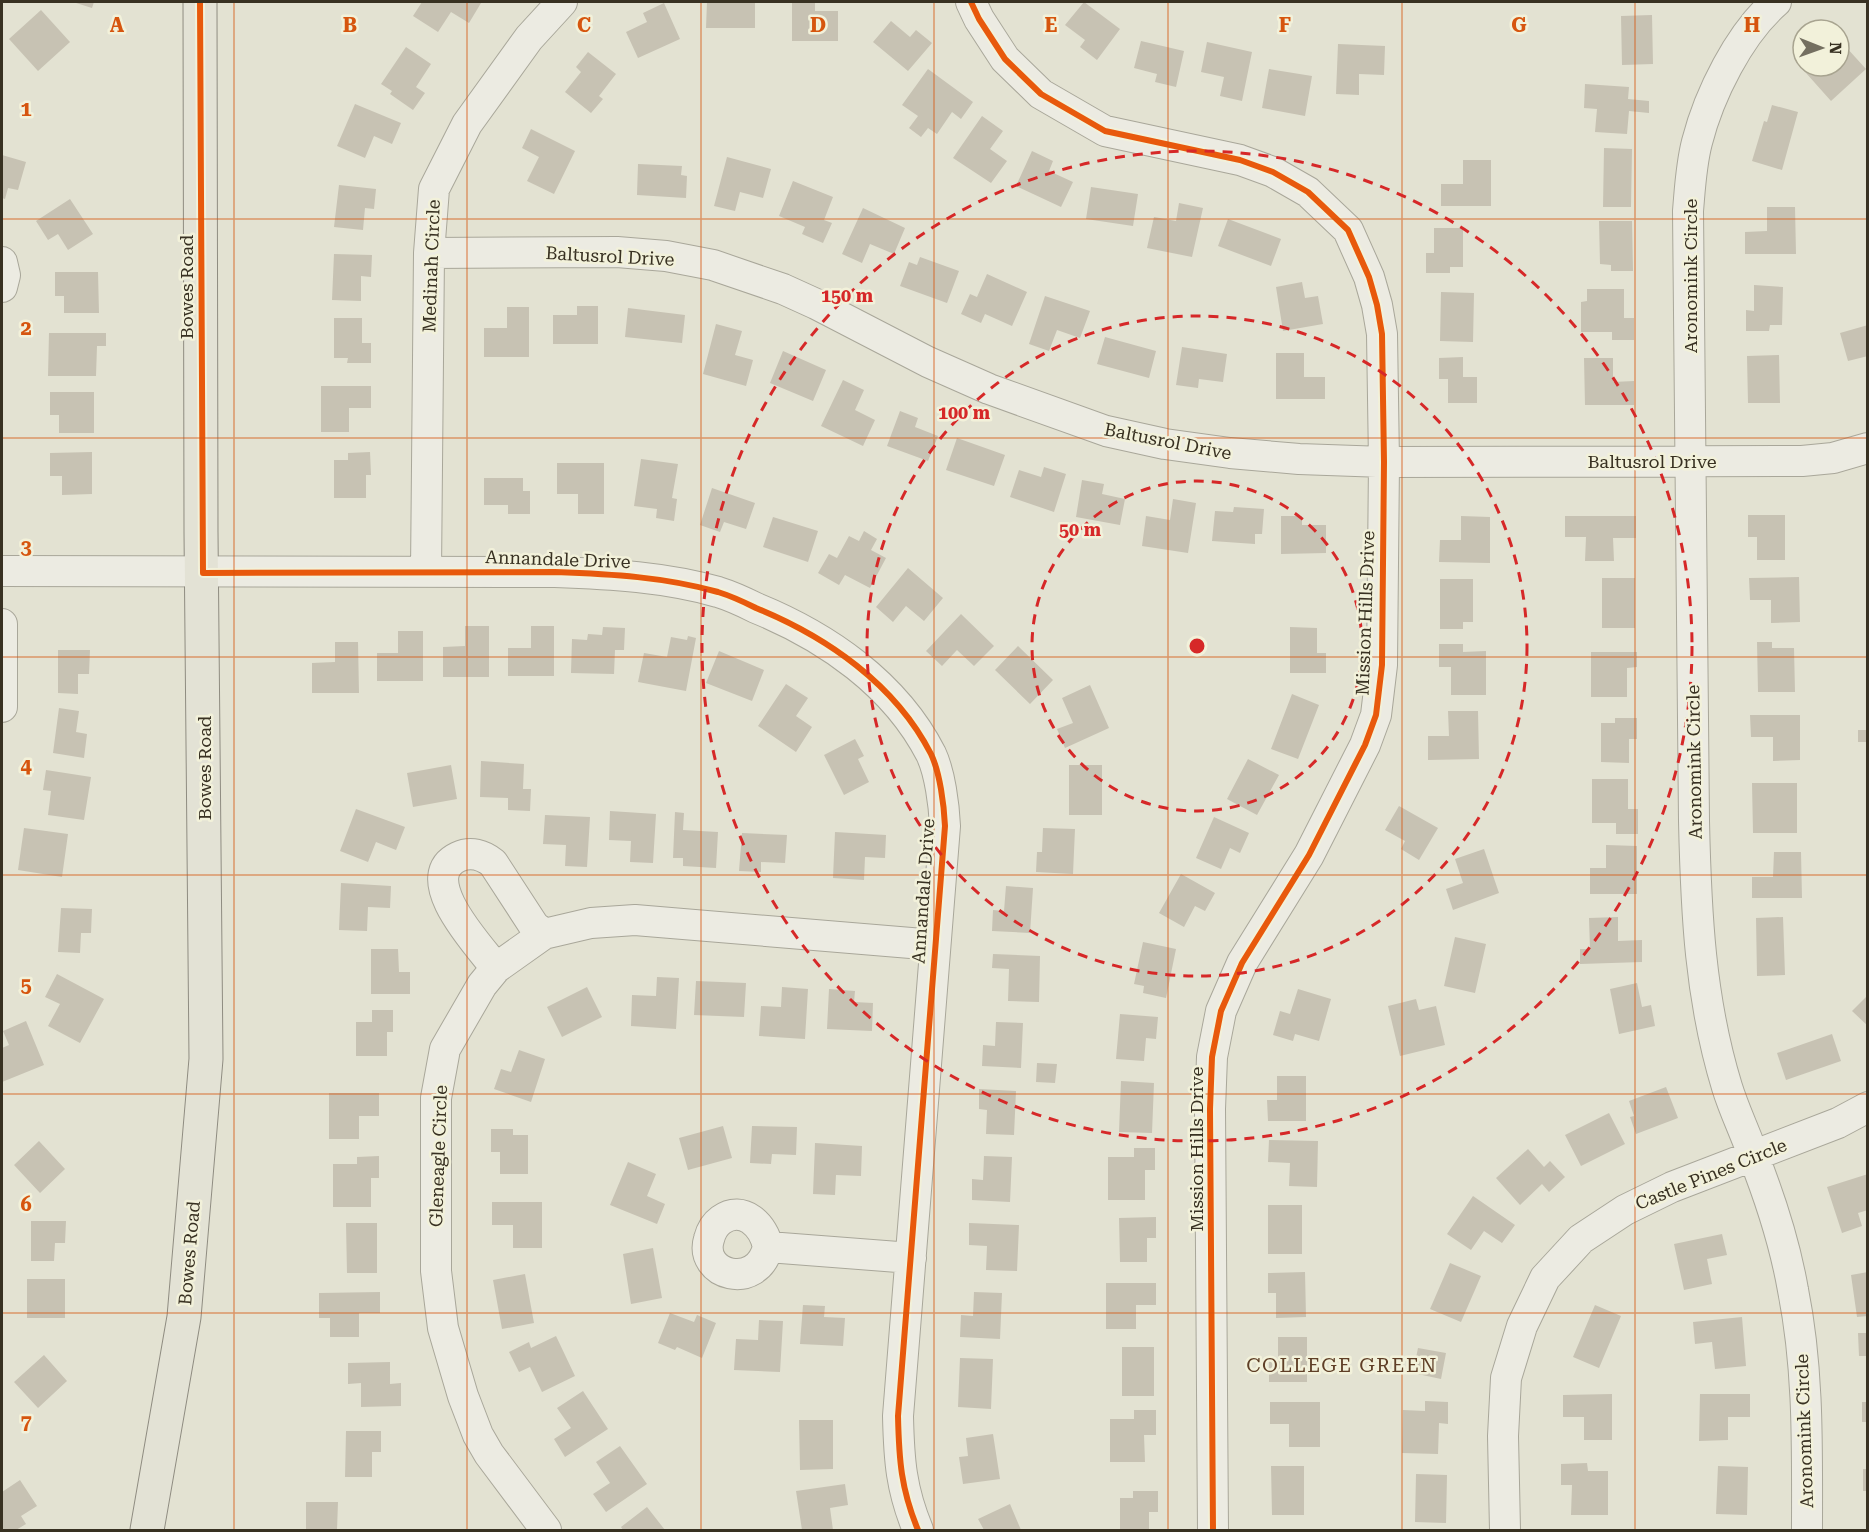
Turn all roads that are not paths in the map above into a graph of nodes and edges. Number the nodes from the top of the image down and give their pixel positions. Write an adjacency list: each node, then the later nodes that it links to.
1 (200, 2): 13 (main road, Bowes Road)
2 (562, 2): 5 (street, Medinah Circle)
3 (971, 2): 10 (street, Mission Hills Drive)
4 (1776, 2): 9 (street, Aronomink Circle)
5 (429, 252): 10 (street, Baltusrol Drive); 12 (street, Medinah Circle)
6 (2, 262): 7 (street)
7 (2, 287)
8 (1868, 448): 9 (street, Baltusrol Drive)
9 (1691, 461): 10 (street, Baltusrol Drive); 20 (street, Aronomink Circle)
10 (1384, 462): 26 (street, Mission Hills Drive)
11 (2, 571): 13 (street, Annandale Drive)
12 (426, 572): 13 (street, Annandale Drive); 17 (street, Annandale Drive)
13 (203, 573): 23 (main road, Bowes Road)
14 (2, 624): 15 (street)
15 (2, 707)
16 (544, 934): 17 (street, Gleneagle Circle); 18 (street, Gleneagle Circle); 18 (street)
17 (935, 945): 22 (street, Annandale Drive)
18 (496, 968): 24 (street, Gleneagle Circle)
19 (1868, 1107): 20 (street, Castle Pines Circle)
20 (1754, 1156): 27 (street, Castle Pines Circle); 28 (street, Aronomink Circle)
21 (768, 1247): 22 (street)
22 (911, 1258): 25 (street, Annandale Drive)
23 (147, 1530)
24 (546, 1530)
25 (918, 1530)
26 (1214, 1530)
27 (1505, 1530)
28 (1807, 1530)

